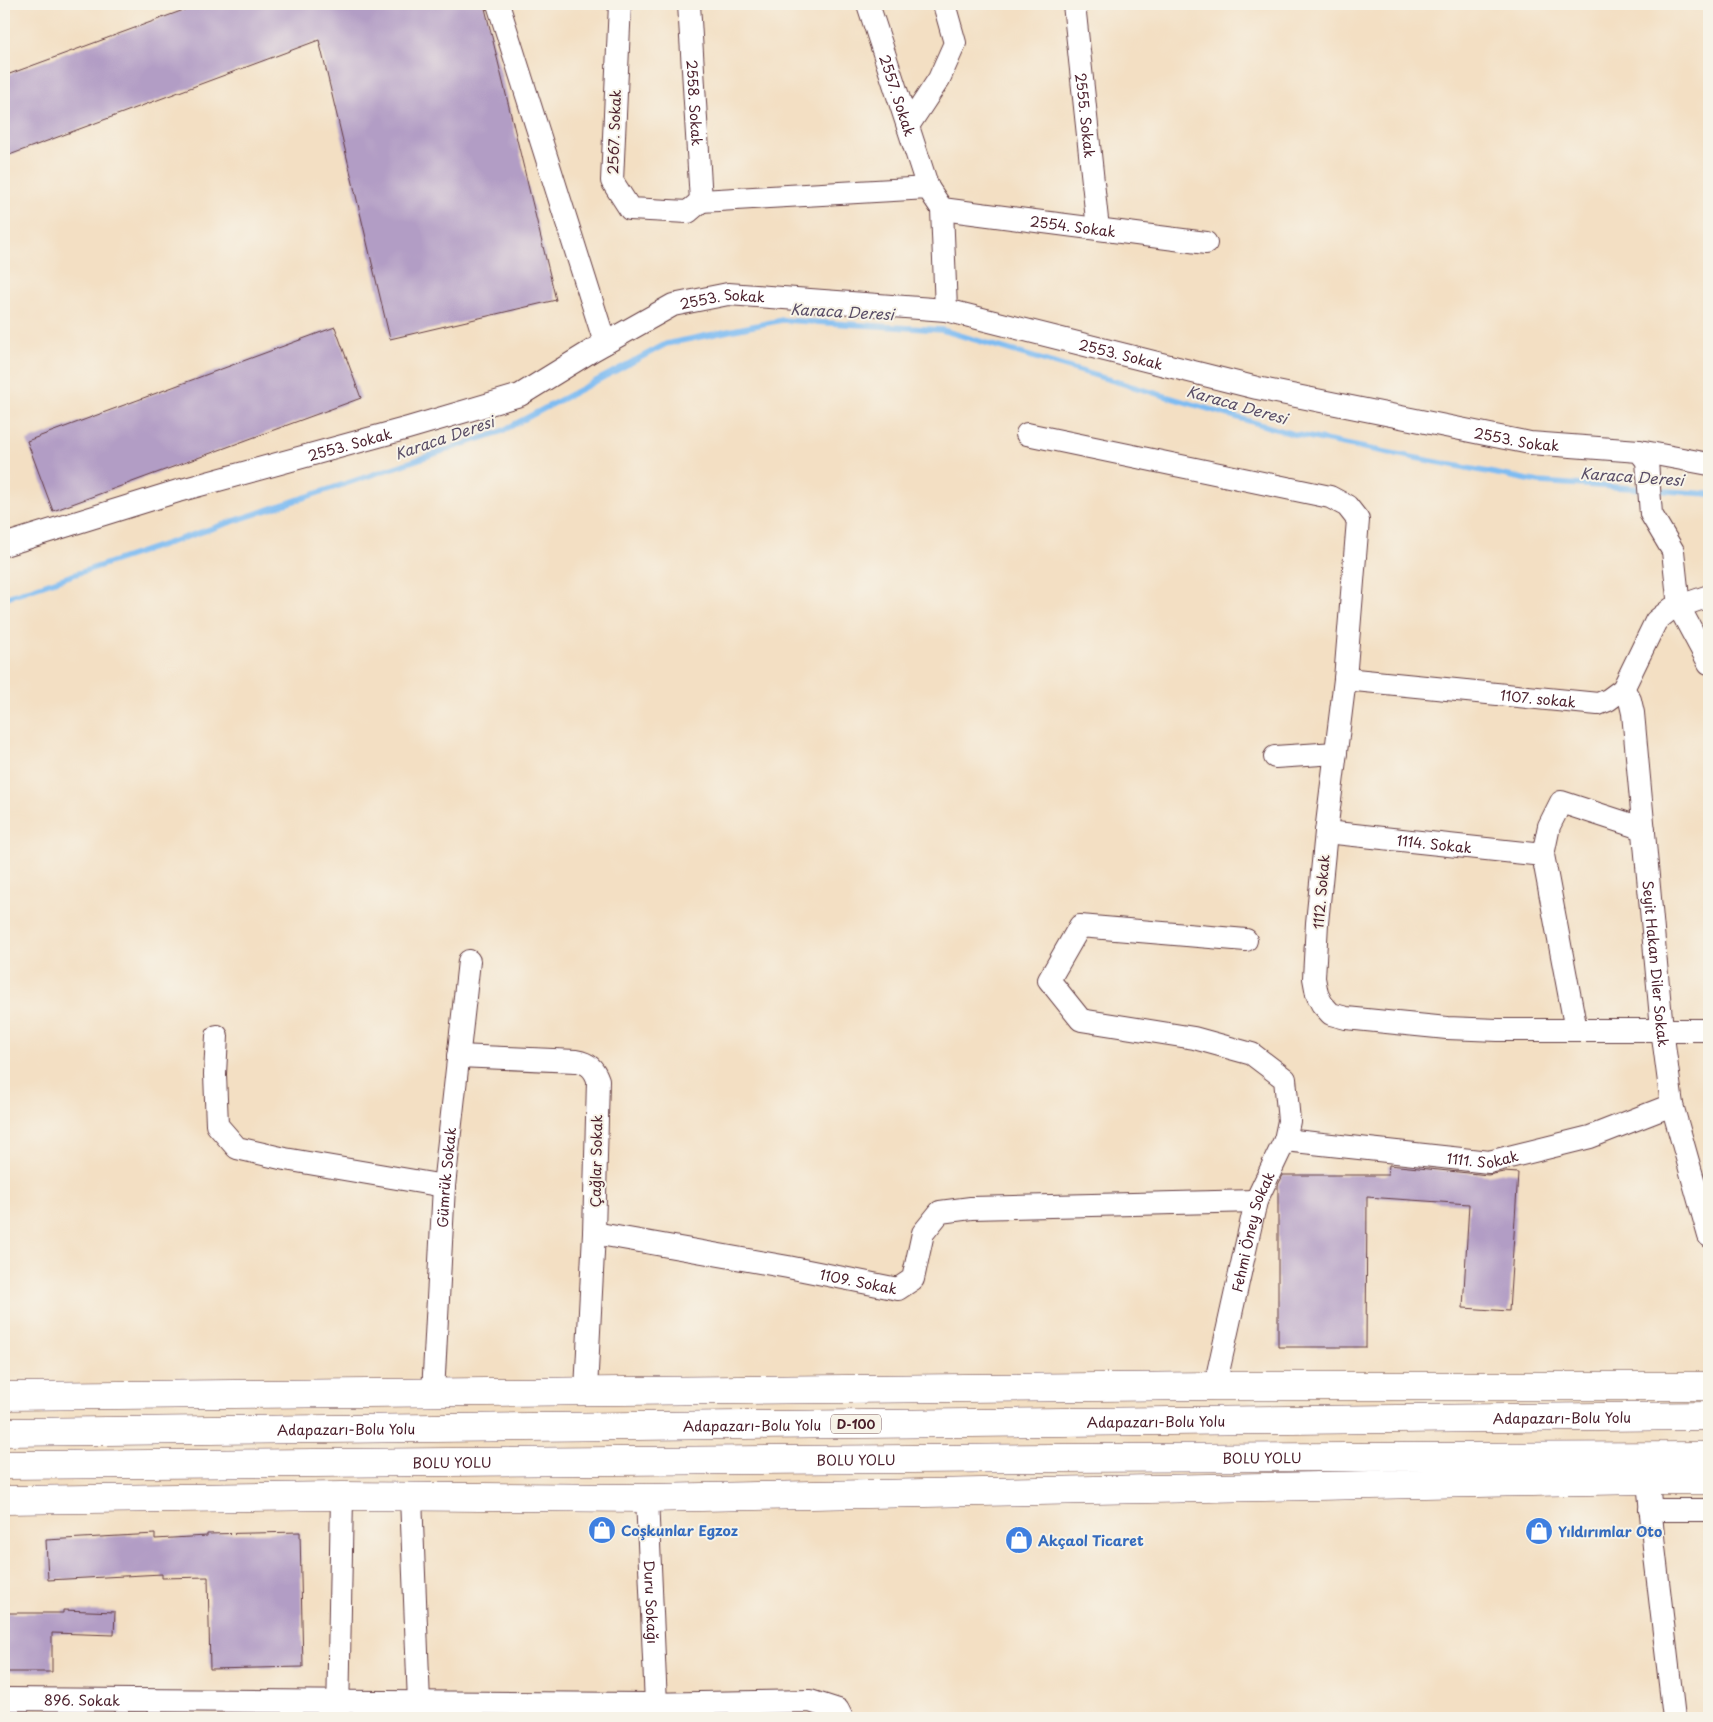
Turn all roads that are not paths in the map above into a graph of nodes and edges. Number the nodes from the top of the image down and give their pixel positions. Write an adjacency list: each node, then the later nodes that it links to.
1 (498, 4): 14 (street)
2 (620, 4): 9 (street, 2567. Sokak)
3 (689, 4): 9 (street, 2558. Sokak)
4 (868, 4): 7 (street, 2557. Sokak)
5 (944, 4): 7 (street)
6 (1074, 4): 11 (street, 2555. Sokak)
7 (908, 126): 8 (street, 2557. Sokak)
8 (928, 188): 9 (street); 10 (street)
9 (701, 201)
10 (942, 209): 11 (street, 2554. Sokak); 13 (street)
11 (1098, 229): 12 (street, 2554. Sokak)
12 (1206, 243)
13 (946, 310): 14 (street, 2553. Sokak); 16 (street, 2553. Sokak)
14 (605, 343): 18 (street, 2553. Sokak)
15 (1027, 434): 22 (street, 1112. Sokak)
16 (1643, 456): 17 (street, 2553. Sokak); 20 (street)
17 (1709, 464)
18 (4, 545)
19 (1709, 596): 20 (street)
20 (1680, 607): 21 (street); 23 (street)
21 (1709, 663)
22 (1345, 679): 23 (street, 1107. sokak); 24 (street, 1112. Sokak)
23 (1623, 689): 26 (street, Seyit Hakan Diler Sokak)
24 (1336, 753): 25 (street); 27 (street, 1112. Sokak)
25 (1275, 757)
26 (1644, 829): 28 (street); 31 (street, Seyit Hakan Diler Sokak)
27 (1326, 832): 28 (street, 1114. Sokak); 32 (street, 1112. Sokak)
28 (1542, 855): 32 (street)
29 (1246, 940): 37 (street, Fehmi Öney Sokak)
30 (469, 961): 35 (street, Gümrük Sokak)
31 (1662, 1029): 32 (street, 1112. Sokak); 33 (street, 1112. Sokak); 36 (street, Seyit Hakan Diler Sokak)
32 (1576, 1030)
33 (1709, 1030)
34 (217, 1036): 38 (street)
35 (458, 1056): 38 (street, Gümrük Sokak); 40 (street, Çağlar Sokak)
36 (1672, 1106): 37 (street, 1111. Sokak); 41 (street, Seyit Hakan Diler Sokak)
37 (1285, 1140): 39 (street, Fehmi Öney Sokak)
38 (444, 1186): 45 (street, Gümrük Sokak)
39 (1256, 1201): 40 (street, 1109. Sokak); 42 (street, Fehmi Öney Sokak)
40 (594, 1233): 44 (street, Çağlar Sokak)
41 (1709, 1236)
42 (1215, 1386): 43 (highway); 44 (highway)
43 (1709, 1386)
44 (586, 1390): 45 (highway)
45 (433, 1393): 46 (highway)
46 (4, 1396)
47 (1709, 1416): 48 (highway, Adapazarı-Bolu Yolu / D-100)
48 (4, 1432)
49 (1709, 1456): 50 (highway, BOLU YOLU)
50 (4, 1466)
51 (1648, 1480): 52 (highway); 55 (highway); 57 (street)
52 (1709, 1480)
53 (342, 1496): 54 (highway); 56 (highway); 62 (street)
54 (410, 1497): 55 (highway); 60 (street)
55 (648, 1498): 61 (street, Duru Sokağı)
56 (4, 1500)
57 (1650, 1510): 58 (street); 64 (street)
58 (1709, 1510)
59 (4, 1699): 62 (street, 896. Sokak)
60 (419, 1703): 61 (street, 896. Sokak); 62 (street, 896. Sokak)
61 (648, 1709): 63 (street, 896. Sokak)
62 (338, 1710)
63 (842, 1718)
64 (1674, 1718)

